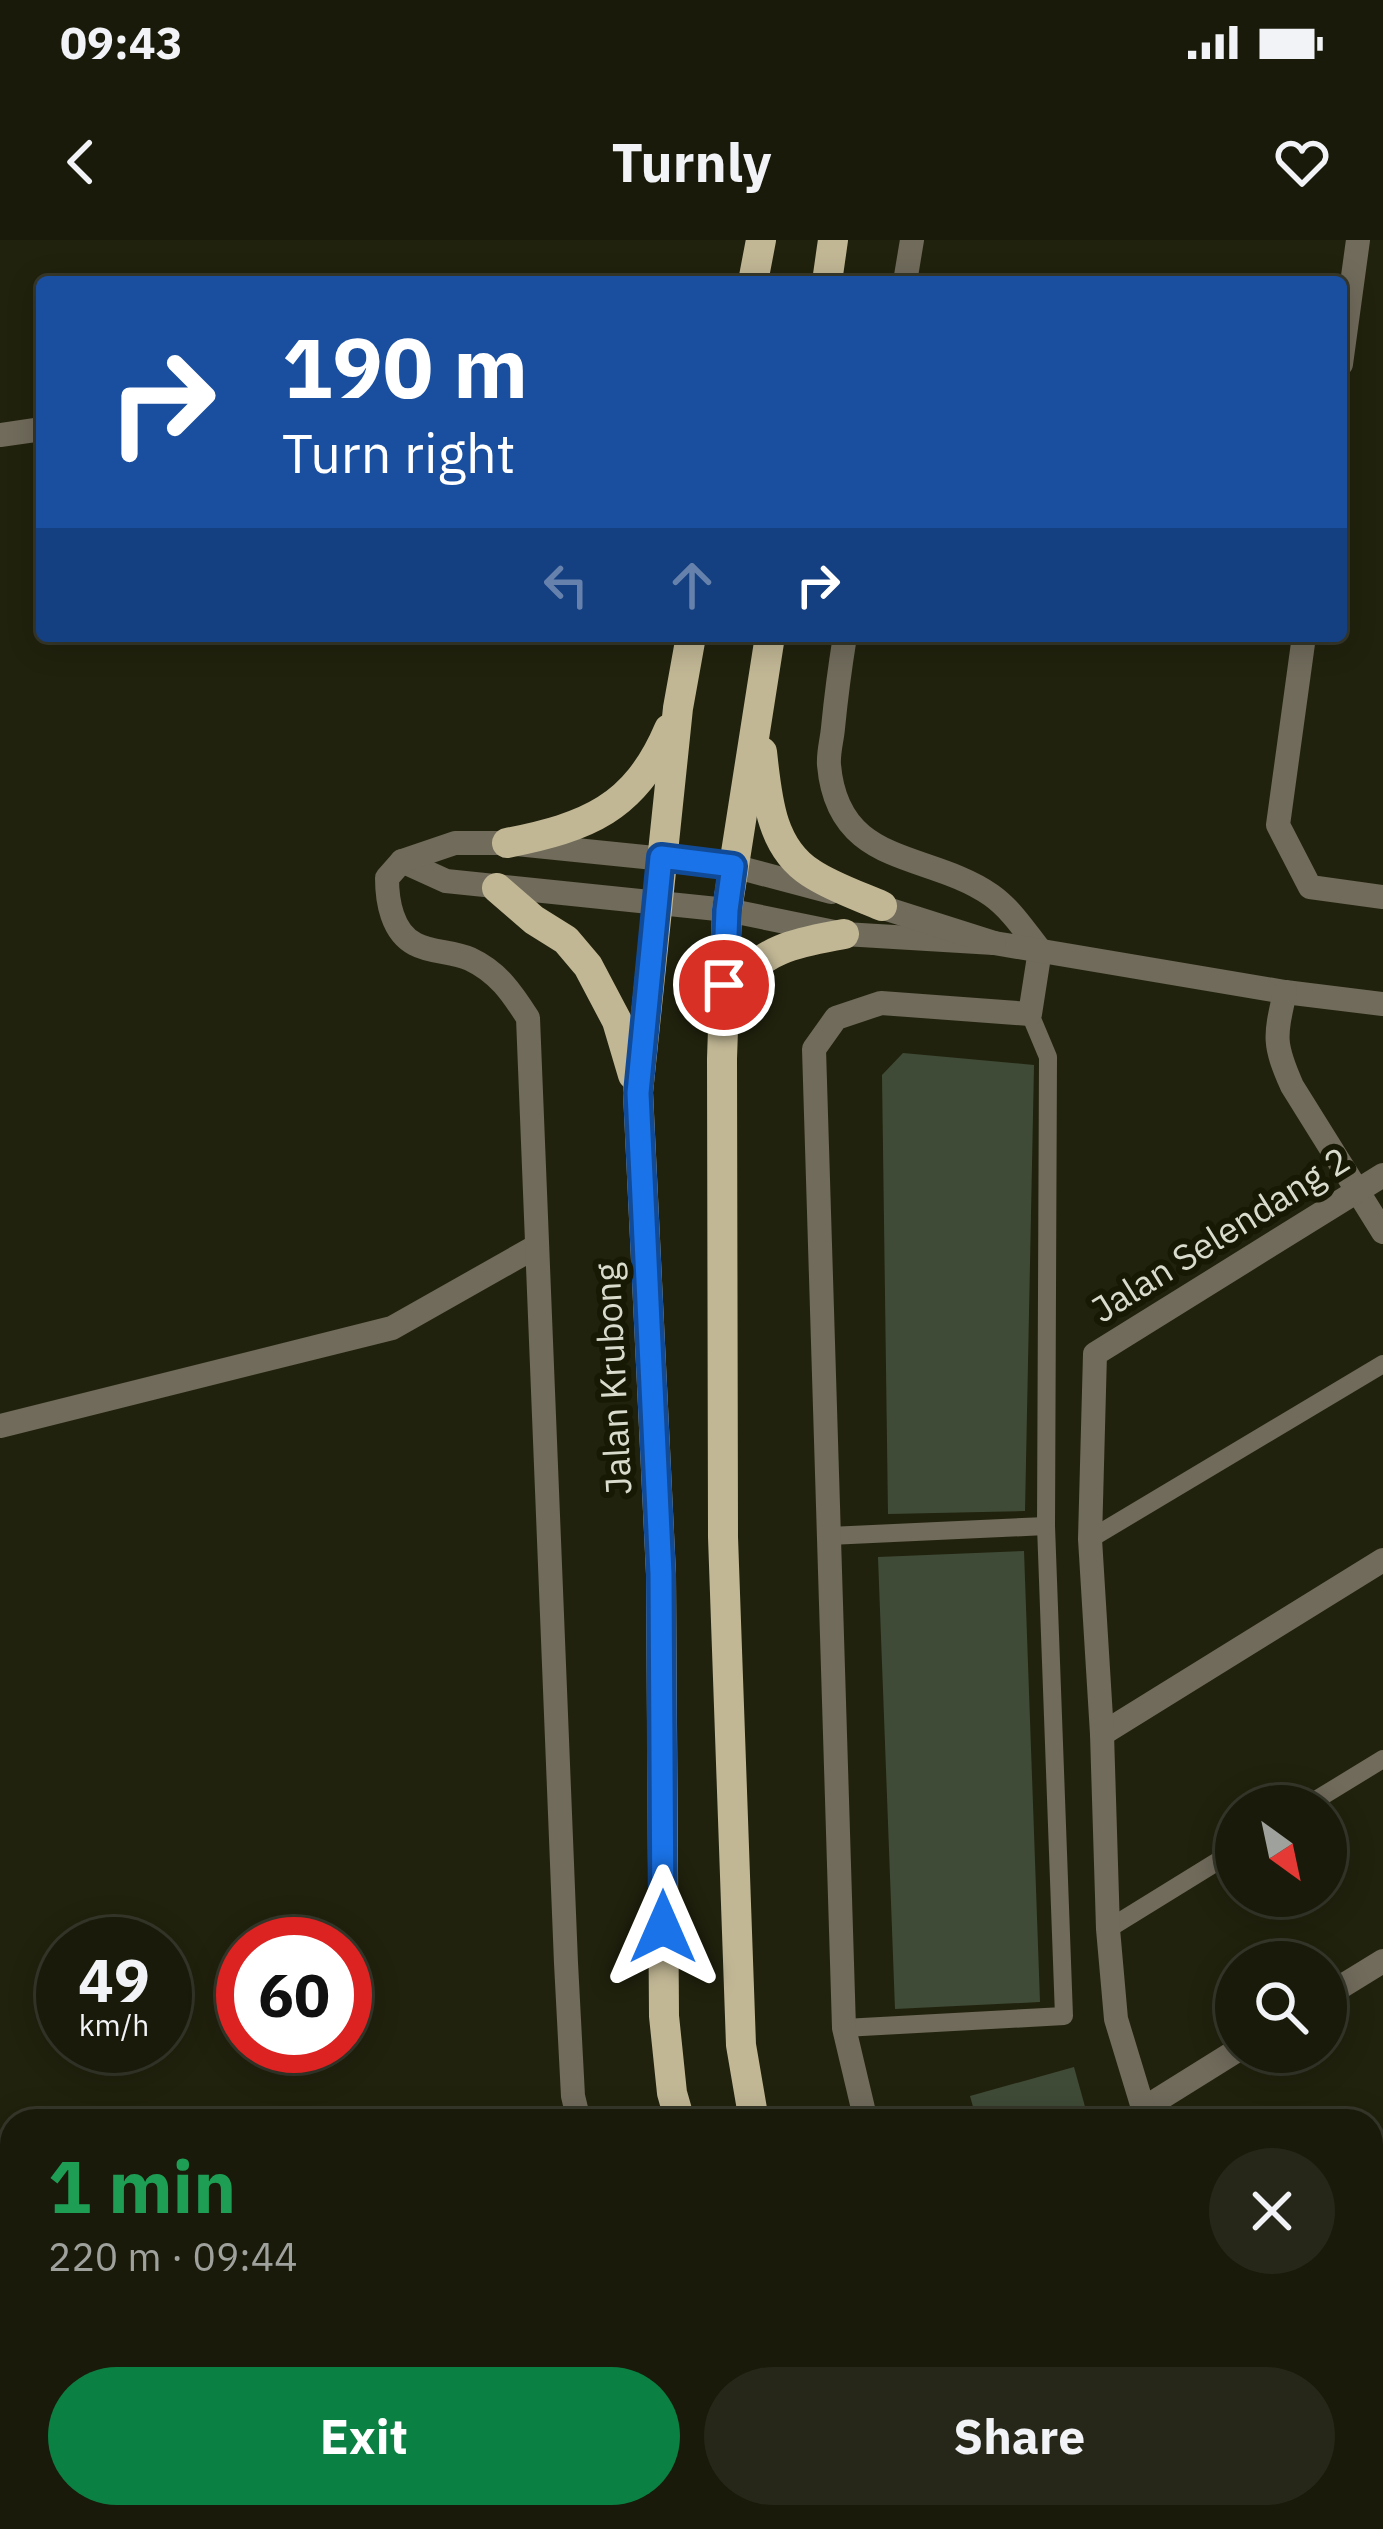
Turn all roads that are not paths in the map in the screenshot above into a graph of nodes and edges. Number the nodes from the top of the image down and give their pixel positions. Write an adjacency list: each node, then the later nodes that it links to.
1 (760, 240): 5 (main road)
2 (833, 240): 6 (main road)
3 (912, 240): 7 (street)
4 (1358, 240): 8 (street)
5 (754, 276)
6 (828, 276)
7 (905, 276)
8 (1347, 320)
9 (36, 430): 10 (street)
10 (0, 435)
11 (690, 642): 15 (main road, Jalan Krubong)
12 (769, 642): 16 (main road)
13 (844, 642): 28 (street)
14 (1303, 642): 22 (street)
15 (678, 707): 17 (main road); 18 (main road, Jalan Krubong)
16 (758, 710): 20 (main road); 24 (main road)
17 (507, 843): 18 (street); 19 (street)
18 (661, 857): 20 (street); 23 (main road, Jalan Krubong)
19 (402, 861): 21 (street); 37 (street)
20 (733, 866): 24 (street); 25 (main road)
21 (496, 888): 23 (street); 33 (main road)
22 (1383, 897)
23 (657, 901): 25 (street); 33 (main road, Jalan Krubong)
24 (882, 906): 27 (street)
25 (727, 910): 26 (street); 32 (main road)
26 (844, 934): 27 (street); 32 (main road)
27 (994, 943): 28 (street)
28 (1040, 950): 29 (street); 31 (street)
29 (1286, 992): 30 (street); 35 (street)
30 (1383, 1004)
31 (1030, 1014): 40 (lane); 41 (street)
32 (722, 1059): 55 (main road)
33 (638, 1093): 54 (main road, Jalan Krubong)
34 (1383, 1175): 35 (street, Jalan Selendang 2)
35 (1358, 1191): 36 (street); 42 (street, Jalan Selendang 2)
36 (1383, 1232)
37 (537, 1246): 39 (street); 53 (street)
38 (1383, 1364): 42 (lane)
39 (0, 1426)
40 (1046, 1526): 41 (lane); 51 (lane)
41 (830, 1536): 51 (street)
42 (1090, 1539): 44 (street)
43 (1383, 1560): 44 (street)
44 (1102, 1734): 48 (street)
45 (1383, 1759): 46 (lane)
46 (1340, 1785)
47 (1215, 1863): 48 (lane)
48 (1108, 1929): 57 (street)
49 (1383, 1960): 50 (street)
50 (1347, 1983)
51 (844, 2028): 56 (street)
52 (1215, 2066): 58 (street)
53 (576, 2109)
54 (677, 2109)
55 (752, 2109)
56 (863, 2109)
57 (1143, 2109)
58 (1154, 2109)

